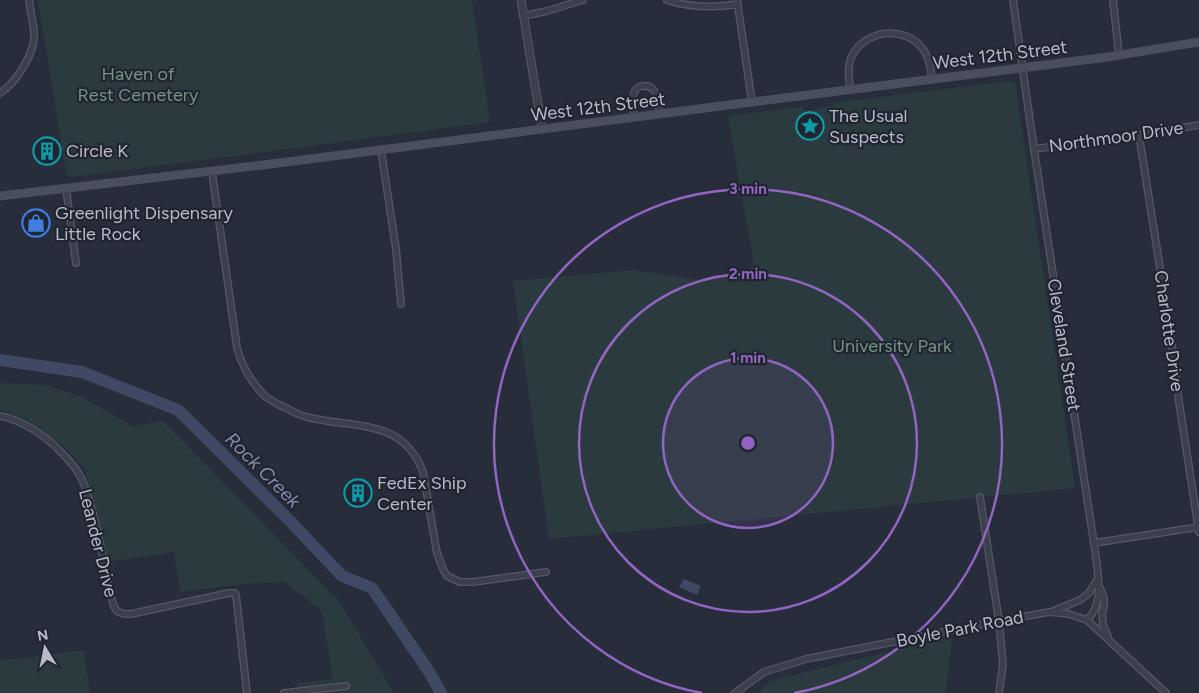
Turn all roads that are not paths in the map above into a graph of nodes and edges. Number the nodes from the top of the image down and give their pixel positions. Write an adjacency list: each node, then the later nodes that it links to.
1 (29, 0): 14 (street)
2 (521, 0): 8 (street)
3 (583, 0): 8 (street)
4 (667, 0): 7 (street)
5 (1013, 0): 11 (street, Cleveland Street)
6 (1113, 0): 10 (street)
7 (738, 2): 15 (street)
8 (523, 16): 19 (street)
9 (1199, 42): 10 (main road, West 12th Street)
10 (1119, 55): 11 (main road, West 12th Street)
11 (1022, 67): 12 (main road, West 12th Street); 22 (street, Cleveland Street)
12 (932, 79): 13 (main road, West 12th Street); 13 (street)
13 (850, 89): 15 (main road, West 12th Street)
14 (0, 93)
15 (752, 102): 16 (main road, West 12th Street)
16 (660, 114): 17 (main road, West 12th Street); 17 (street)
17 (634, 118): 19 (main road, West 12th Street)
18 (1199, 125): 20 (street, Northmoor Drive)
19 (542, 129): 21 (main road, West 12th Street)
20 (1139, 135): 22 (street, Northmoor Drive); 30 (street, Charlotte Drive)
21 (382, 150): 23 (main road, West 12th Street); 27 (street)
22 (1034, 150): 32 (street, Cleveland Street)
23 (212, 172): 24 (main road, West 12th Street); 33 (street)
24 (66, 188): 25 (main road, West 12th Street); 26 (street)
25 (0, 196)
26 (76, 263)
27 (401, 304)
28 (0, 416): 41 (street, Leander Drive)
29 (980, 497): 37 (street)
30 (1199, 528): 31 (street, Charlotte Drive); 32 (street)
31 (1199, 532)
32 (1094, 543): 34 (street, Cleveland Street)
33 (546, 572)
34 (1098, 578): 35 (street, Cleveland Street); 36 (street)
35 (1099, 588): 38 (street, Cleveland Street); 39 (street)
36 (1049, 612): 37 (street, Boyle Park Road); 38 (street, Boyle Park Road)
37 (999, 620): 43 (street, Boyle Park Road); 44 (street)
38 (1087, 620): 39 (street, Boyle Park Road)
39 (1110, 641): 45 (street, Boyle Park Road)
40 (346, 686): 42 (street)
41 (247, 693)
42 (284, 693)
43 (735, 693)
44 (999, 693)
45 (1166, 693)

